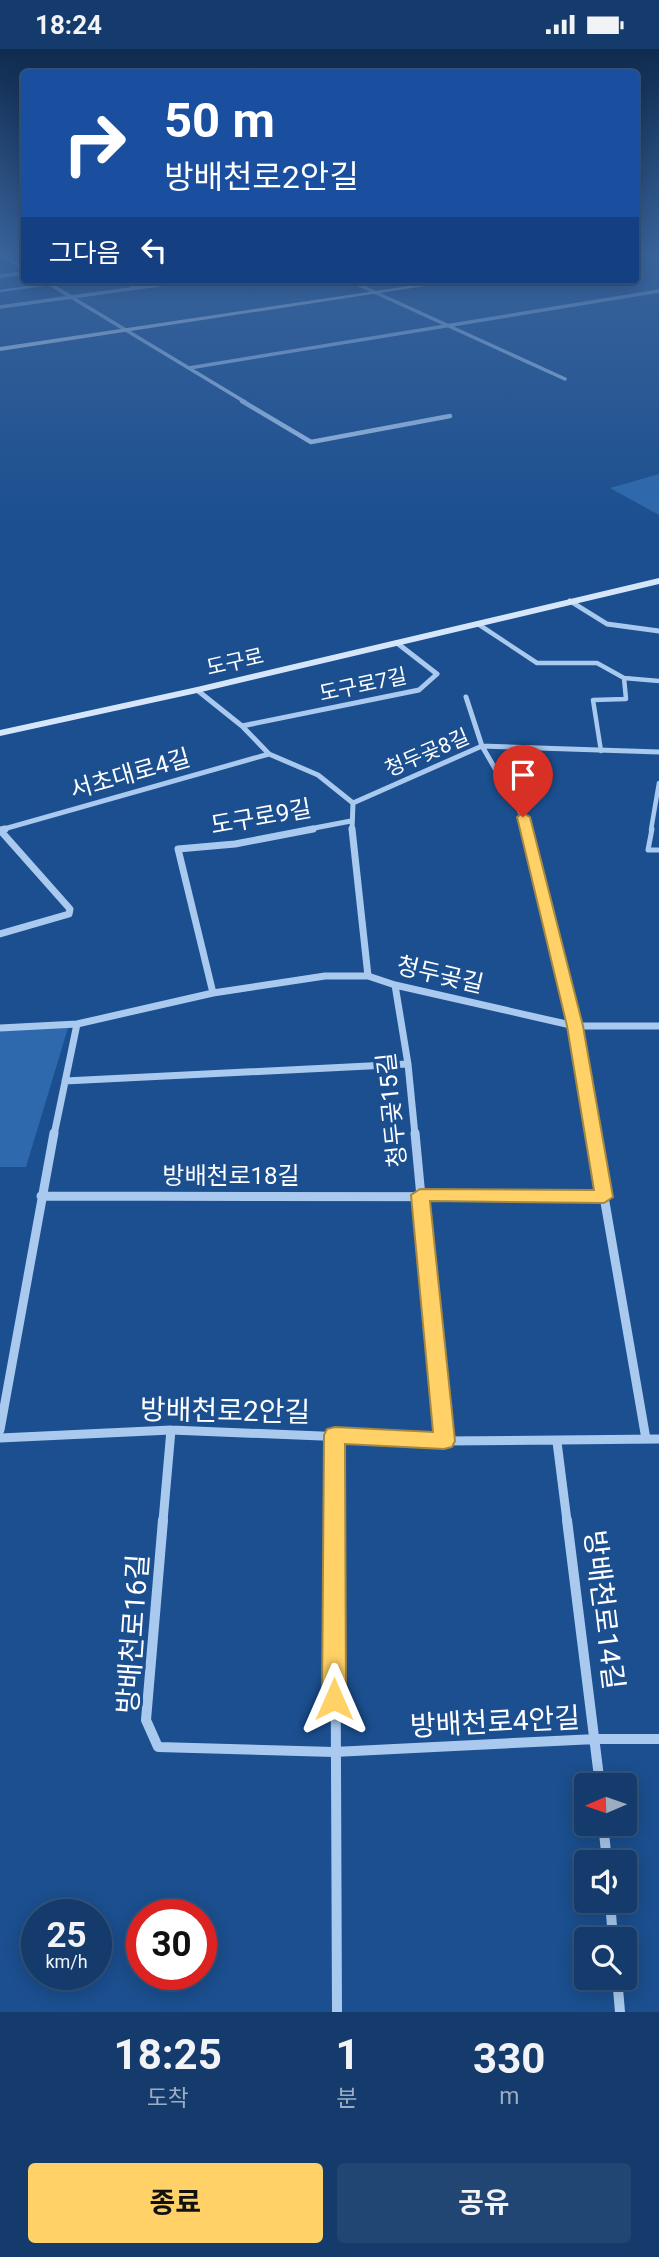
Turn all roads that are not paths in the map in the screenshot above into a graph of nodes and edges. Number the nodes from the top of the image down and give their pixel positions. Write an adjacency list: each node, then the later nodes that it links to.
1 (29, 345): 5 (street)
2 (150, 345): 6 (street)
3 (333, 345): 6 (street)
4 (490, 345): 7 (street)
5 (0, 349)
6 (188, 368): 8 (street)
7 (565, 379)
8 (450, 416)
9 (659, 581): 10 (street, 도구로)
10 (570, 601): 11 (street, 도구로); 12 (street)
11 (477, 622): 13 (street, 도구로); 14 (lane)
12 (659, 631)
13 (397, 643): 16 (street, 도구로); 18 (street, 도구로7길)
14 (624, 678): 15 (lane); 21 (lane)
15 (659, 681)
16 (197, 691): 18 (street, 도구로9길); 19 (street, 도구로)
17 (466, 697): 20 (street)
18 (242, 726): 23 (street, 도구로9길)
19 (0, 733)
20 (482, 745): 21 (street, 청두곶8길); 25 (street, 청두곶8길); 34 (street)
21 (601, 751): 22 (street, 청두곶8길)
22 (659, 752)
23 (270, 754): 25 (street, 도구로9길); 27 (street, 서초대로4길)
24 (659, 783): 28 (lane)
25 (353, 803): 26 (street)
26 (351, 821): 30 (street); 32 (street, 도구로9길)
27 (0, 830): 29 (street)
28 (659, 850)
29 (0, 934)
30 (368, 976): 31 (street, 청두곶길); 32 (street, 청두곶길)
31 (395, 985): 34 (street, 청두곶길); 37 (street, 청두곶15길)
32 (213, 993): 33 (street, 청두곶길)
33 (77, 1024): 36 (street, 청두곶길); 38 (street)
34 (575, 1026): 35 (street, 청두곶길); 41 (street)
35 (659, 1026)
36 (0, 1028)
37 (408, 1064): 38 (street); 39 (street, 청두곶15길)
38 (65, 1081): 40 (street)
39 (420, 1195): 40 (street, 방배천로18길); 41 (street, 방배천로18길); 48 (street, 청두곶15길)
40 (41, 1196): 42 (street)
41 (604, 1197): 46 (street)
42 (0, 1430)
43 (171, 1430): 44 (street, 방배천로2안길); 45 (street, 방배천로2안길); 52 (street, 방배천로16길)
44 (335, 1435): 48 (street, 방배천로2안길); 52 (street)
45 (0, 1438)
46 (646, 1439): 47 (street, 방배천로2안길); 49 (street, 방배천로2안길)
47 (659, 1439)
48 (444, 1441): 49 (street, 방배천로2안길)
49 (557, 1442): 50 (street, 방배천로14길)
50 (596, 1739): 51 (street, 방배천로4안길); 52 (street, 방배천로4안길); 53 (street, 방배천로14길)
51 (659, 1739)
52 (334, 1752): 55 (street)
53 (599, 1773)
54 (618, 1990): 56 (street)
55 (337, 2012)
56 (620, 2012)

